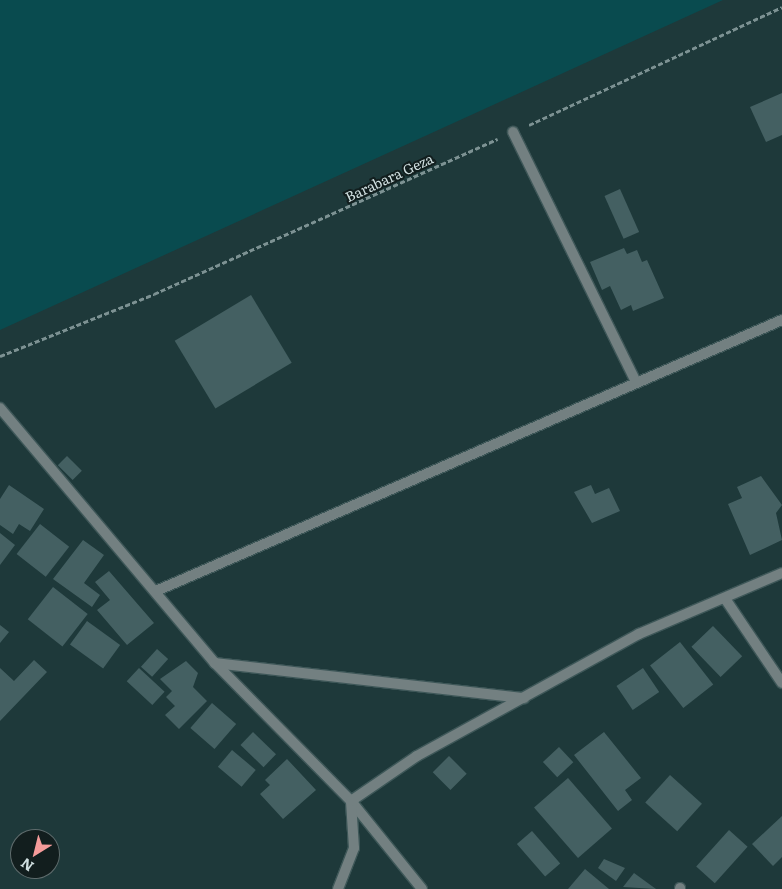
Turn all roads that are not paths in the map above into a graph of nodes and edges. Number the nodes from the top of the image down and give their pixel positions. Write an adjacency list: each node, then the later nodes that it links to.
1 (513, 132): 3 (street)
2 (782, 320): 3 (street)
3 (635, 380): 6 (street)
4 (0, 408): 6 (street)
5 (782, 573): 7 (street)
6 (156, 591): 8 (street)
7 (726, 600): 9 (street); 10 (street)
8 (215, 663): 10 (street); 11 (street)
9 (782, 683)
10 (524, 698): 11 (street)
11 (352, 801): 12 (street); 13 (street)
12 (338, 889)
13 (422, 889)

